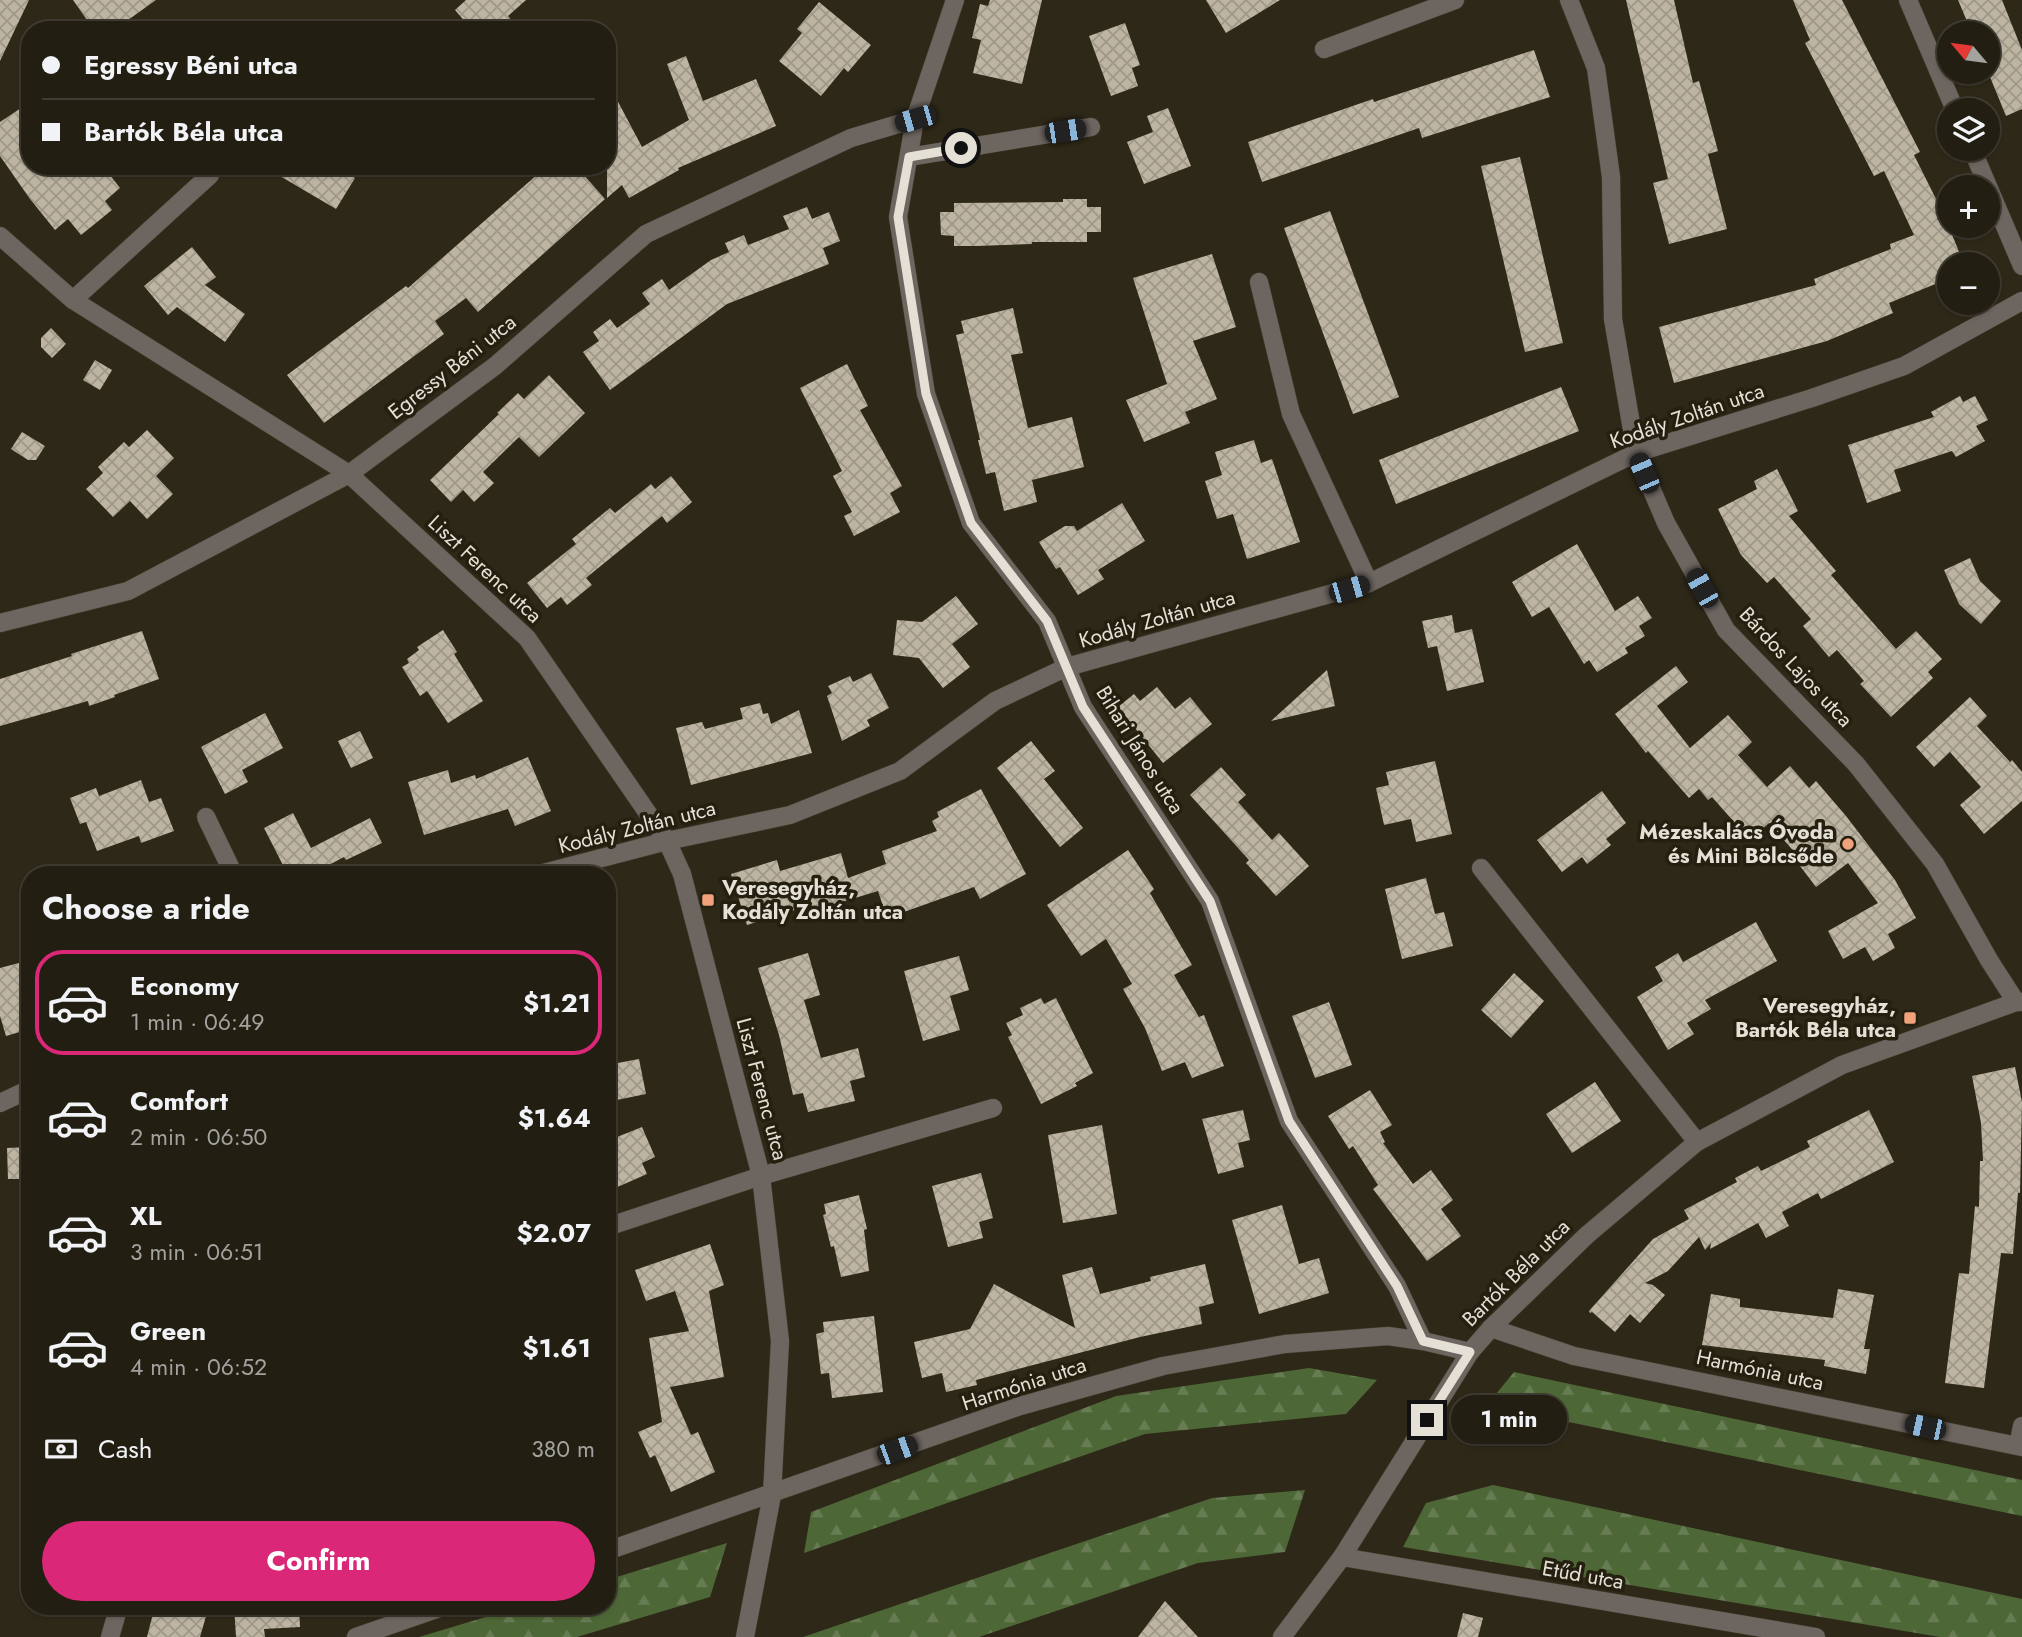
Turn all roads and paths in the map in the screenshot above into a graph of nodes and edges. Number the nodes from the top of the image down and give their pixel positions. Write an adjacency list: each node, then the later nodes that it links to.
1 (955, 0): 7 (street, Bihari János utca)
2 (1455, 0): 5 (street)
3 (1569, 0): 17 (street, Bárdos Lajos utca)
4 (1908, 0): 6 (street)
5 (1324, 50)
6 (1950, 98)
7 (915, 119): 9 (street, Bihari János utca); 18 (street, Egressy Béni utca)
8 (1091, 127): 9 (street)
9 (909, 157): 21 (street, Bihari János utca)
10 (1977, 161): 13 (street)
11 (210, 175): 15 (street)
12 (0, 236): 15 (street, Liszt Ferenc utca)
13 (2022, 266)
14 (1259, 282): 19 (street)
15 (73, 300): 18 (street, Liszt Ferenc utca)
16 (2022, 301): 17 (street, Kodály Zoltán utca)
17 (1636, 453): 19 (street, Kodály Zoltán utca); 27 (street, Bárdos Lajos utca)
18 (349, 474): 20 (street, Egressy Béni utca); 23 (street, Liszt Ferenc utca)
19 (1369, 583): 21 (street, Kodály Zoltán utca)
20 (0, 623)
21 (1068, 667): 23 (street, Kodály Zoltán utca); 35 (street, Bihari János utca)
22 (206, 817): 24 (street)
23 (667, 841): 25 (street, Kodály Zoltán utca); 32 (street, Liszt Ferenc utca)
24 (230, 866)
25 (571, 866)
26 (1481, 868): 31 (street)
27 (2019, 1002): 31 (street, Bartók Béla utca)
28 (21, 1093): 29 (street)
29 (0, 1103)
30 (993, 1108): 32 (street, Liszt Ferenc utca)
31 (1696, 1142): 34 (street, Bartók Béla utca)
32 (761, 1175): 33 (street, Liszt Ferenc utca); 39 (street, Liszt Ferenc utca)
33 (616, 1224)
34 (1491, 1328): 36 (street, Bartók Béla utca); 38 (street, Harmónia utca)
35 (1423, 1341): 36 (street, Harmónia utca); 39 (street, Harmónia utca)
36 (1470, 1352): 41 (street, Bartók Béla utca)
37 (2022, 1426): 38 (street)
38 (2020, 1447)
39 (772, 1495): 40 (street, Harmónia utca); 46 (street, Liszt Ferenc utca)
40 (616, 1548)
41 (1342, 1557): 47 (street, Bartók Béla utca); 48 (street, Etűd utca)
42 (117, 1615): 44 (street)
43 (419, 1615): 45 (street)
44 (110, 1637)
45 (356, 1637)
46 (745, 1637)
47 (1282, 1637)
48 (1816, 1637)

